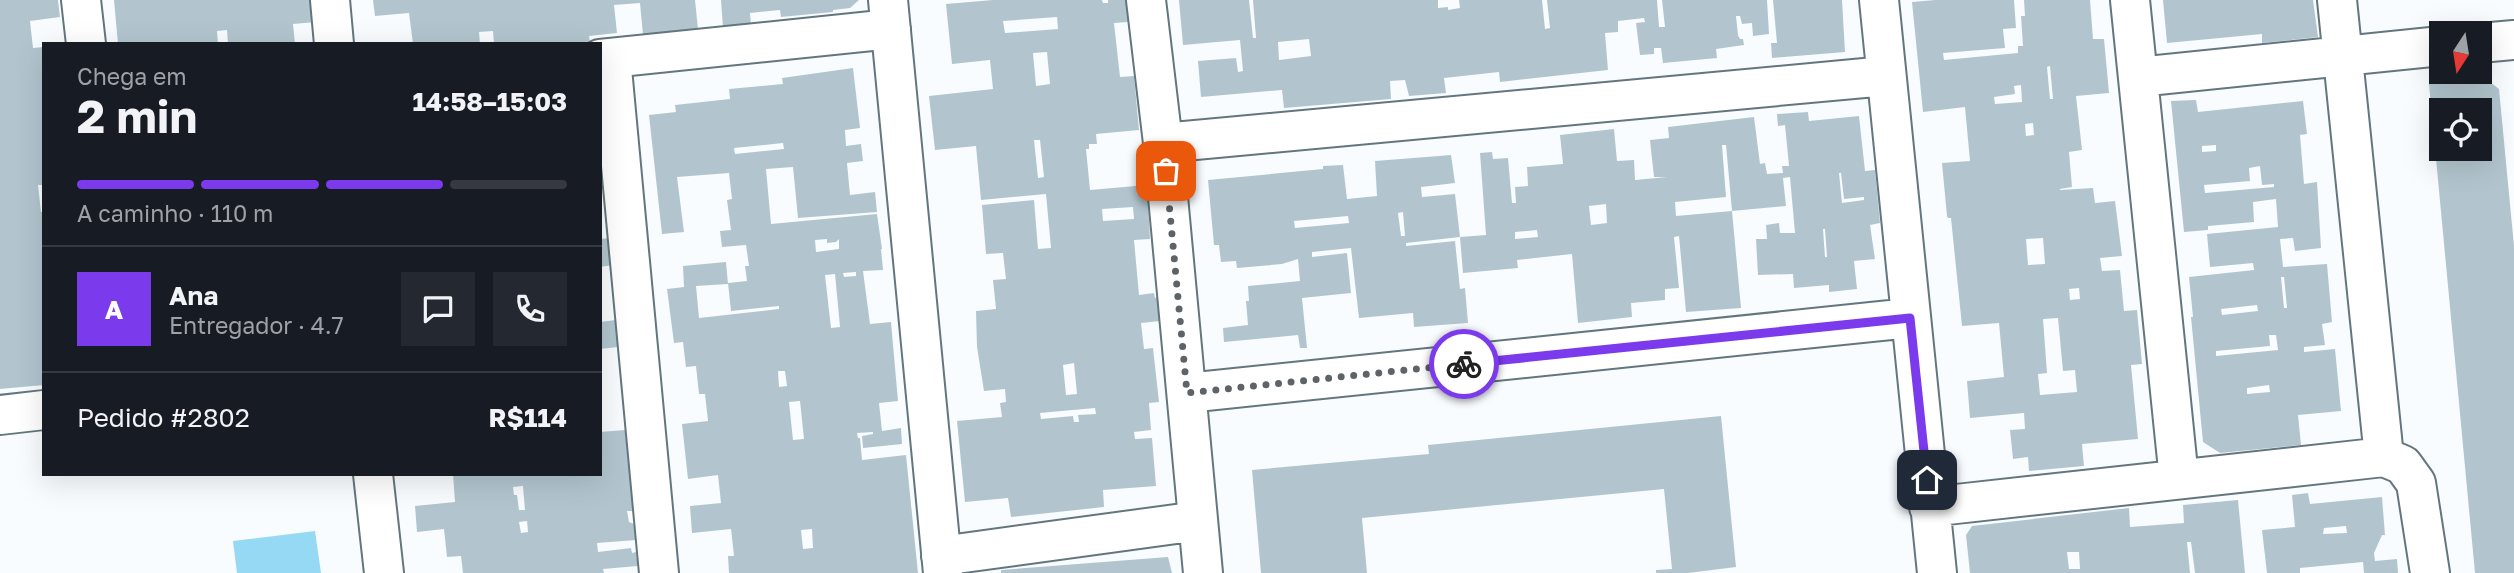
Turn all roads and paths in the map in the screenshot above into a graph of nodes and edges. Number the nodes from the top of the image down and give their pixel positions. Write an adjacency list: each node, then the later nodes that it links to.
1 (81, 0): 9 (street)
2 (330, 0): 10 (street)
3 (1146, 0): 17 (street)
4 (1879, 0): 15 (street)
5 (2130, 0): 16 (street)
6 (2337, 0): 13 (street)
7 (890, 14): 14 (street); 27 (street)
8 (2514, 40): 11 (street)
9 (86, 42)
10 (334, 42)
11 (2492, 42)
12 (2429, 47): 13 (street)
13 (2342, 55): 16 (street); 22 (street)
14 (606, 59): 29 (street)
15 (1886, 76): 17 (street); 18 (street)
16 (2138, 77): 24 (street)
17 (1163, 144): 19 (street)
18 (1910, 318): 19 (street); 25 (street)
19 (1187, 393): 26 (street)
20 (42, 410): 21 (street)
21 (0, 415)
22 (2384, 457): 24 (street); 32 (street)
23 (373, 476): 28 (street)
24 (2179, 479): 25 (street)
25 (1929, 507): 31 (street)
26 (1198, 521): 27 (street); 30 (street)
27 (942, 564)
28 (384, 573)
29 (659, 573)
30 (1203, 573)
31 (1937, 573)
32 (2430, 573)

